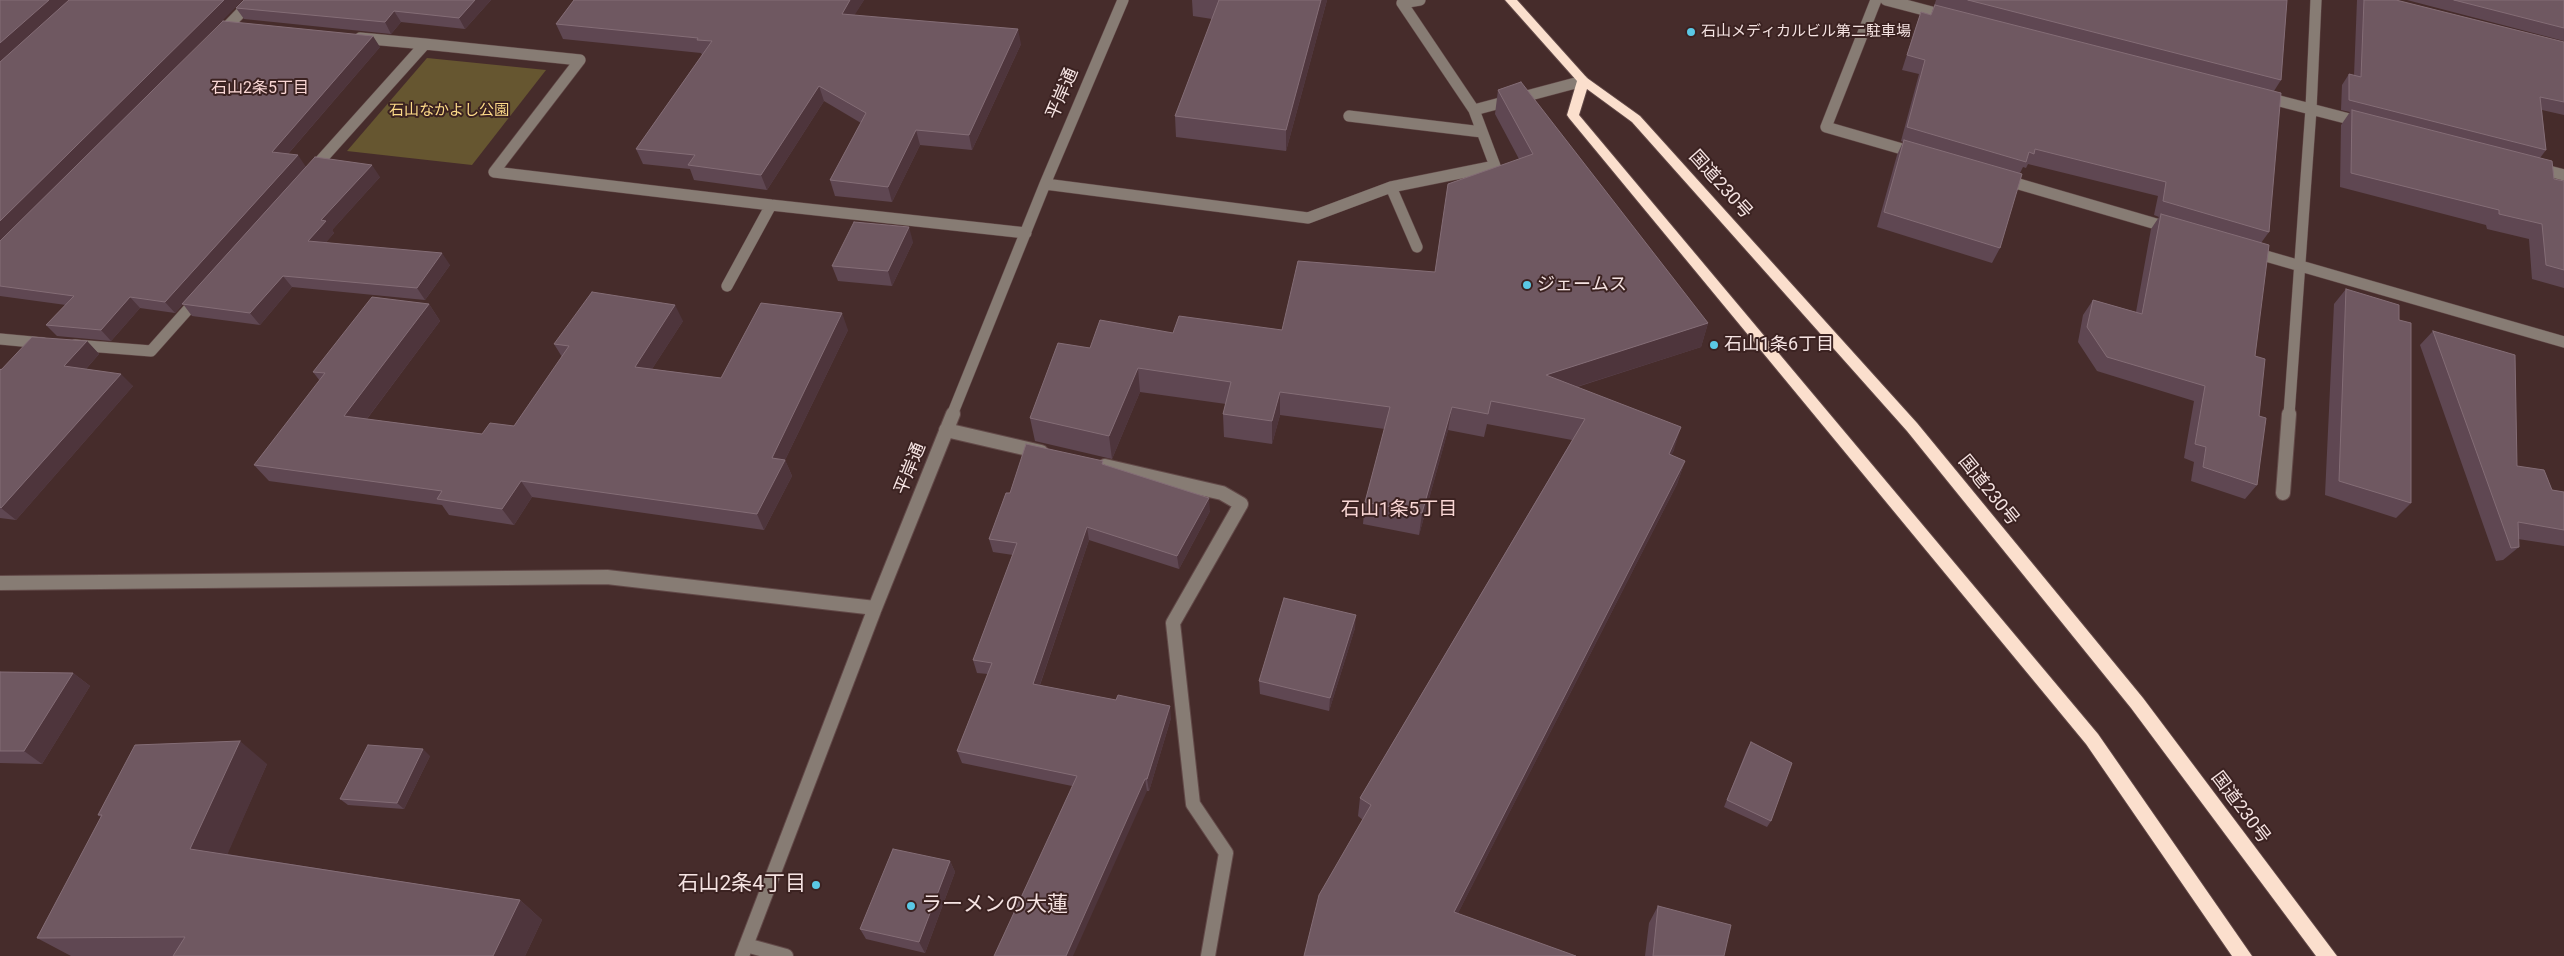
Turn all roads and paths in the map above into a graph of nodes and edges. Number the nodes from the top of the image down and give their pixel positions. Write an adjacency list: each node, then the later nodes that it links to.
1 (253, 0): 10 (street)
2 (1123, 0): 24 (street, 平岸通)
3 (1420, 0): 15 (street)
4 (1511, 0): 12 (highway, 国道230号)
5 (1876, 0): 19 (street)
6 (1886, 0): 8 (street)
7 (2316, 0): 14 (street)
8 (1954, 17)
9 (346, 36): 11 (street)
10 (214, 39)
11 (425, 44): 21 (street); 26 (street)
12 (1583, 81): 15 (street); 45 (highway); 46 (highway, 国道230号)
13 (2253, 94): 14 (street)
14 (2311, 109): 17 (street); 31 (street)
15 (1474, 110): 18 (street)
16 (1349, 116): 18 (street)
17 (2367, 124)
18 (1482, 132): 25 (street)
19 (1930, 158)
20 (2526, 165): 22 (street)
21 (308, 175)
22 (2564, 175)
23 (1996, 177): 28 (street)
24 (1045, 184): 25 (street); 27 (street, 平岸通)
25 (1391, 187): 29 (street)
26 (771, 205): 27 (street); 33 (street)
27 (1026, 233): 36 (street, 平岸通)
28 (2185, 233)
29 (1417, 248)
30 (2242, 249): 31 (street)
31 (2298, 266): 35 (street); 39 (street)
32 (210, 285): 34 (street)
33 (727, 286)
34 (0, 339)
35 (2564, 342)
36 (946, 430): 37 (street); 41 (street, 平岸通)
37 (1051, 454)
38 (1089, 463): 44 (street)
39 (2283, 493)
40 (0, 582): 41 (street)
41 (875, 608): 42 (street, 平岸通)
42 (744, 951): 43 (street)
43 (786, 956)
44 (1208, 956)
45 (2243, 956)
46 (2328, 956)

